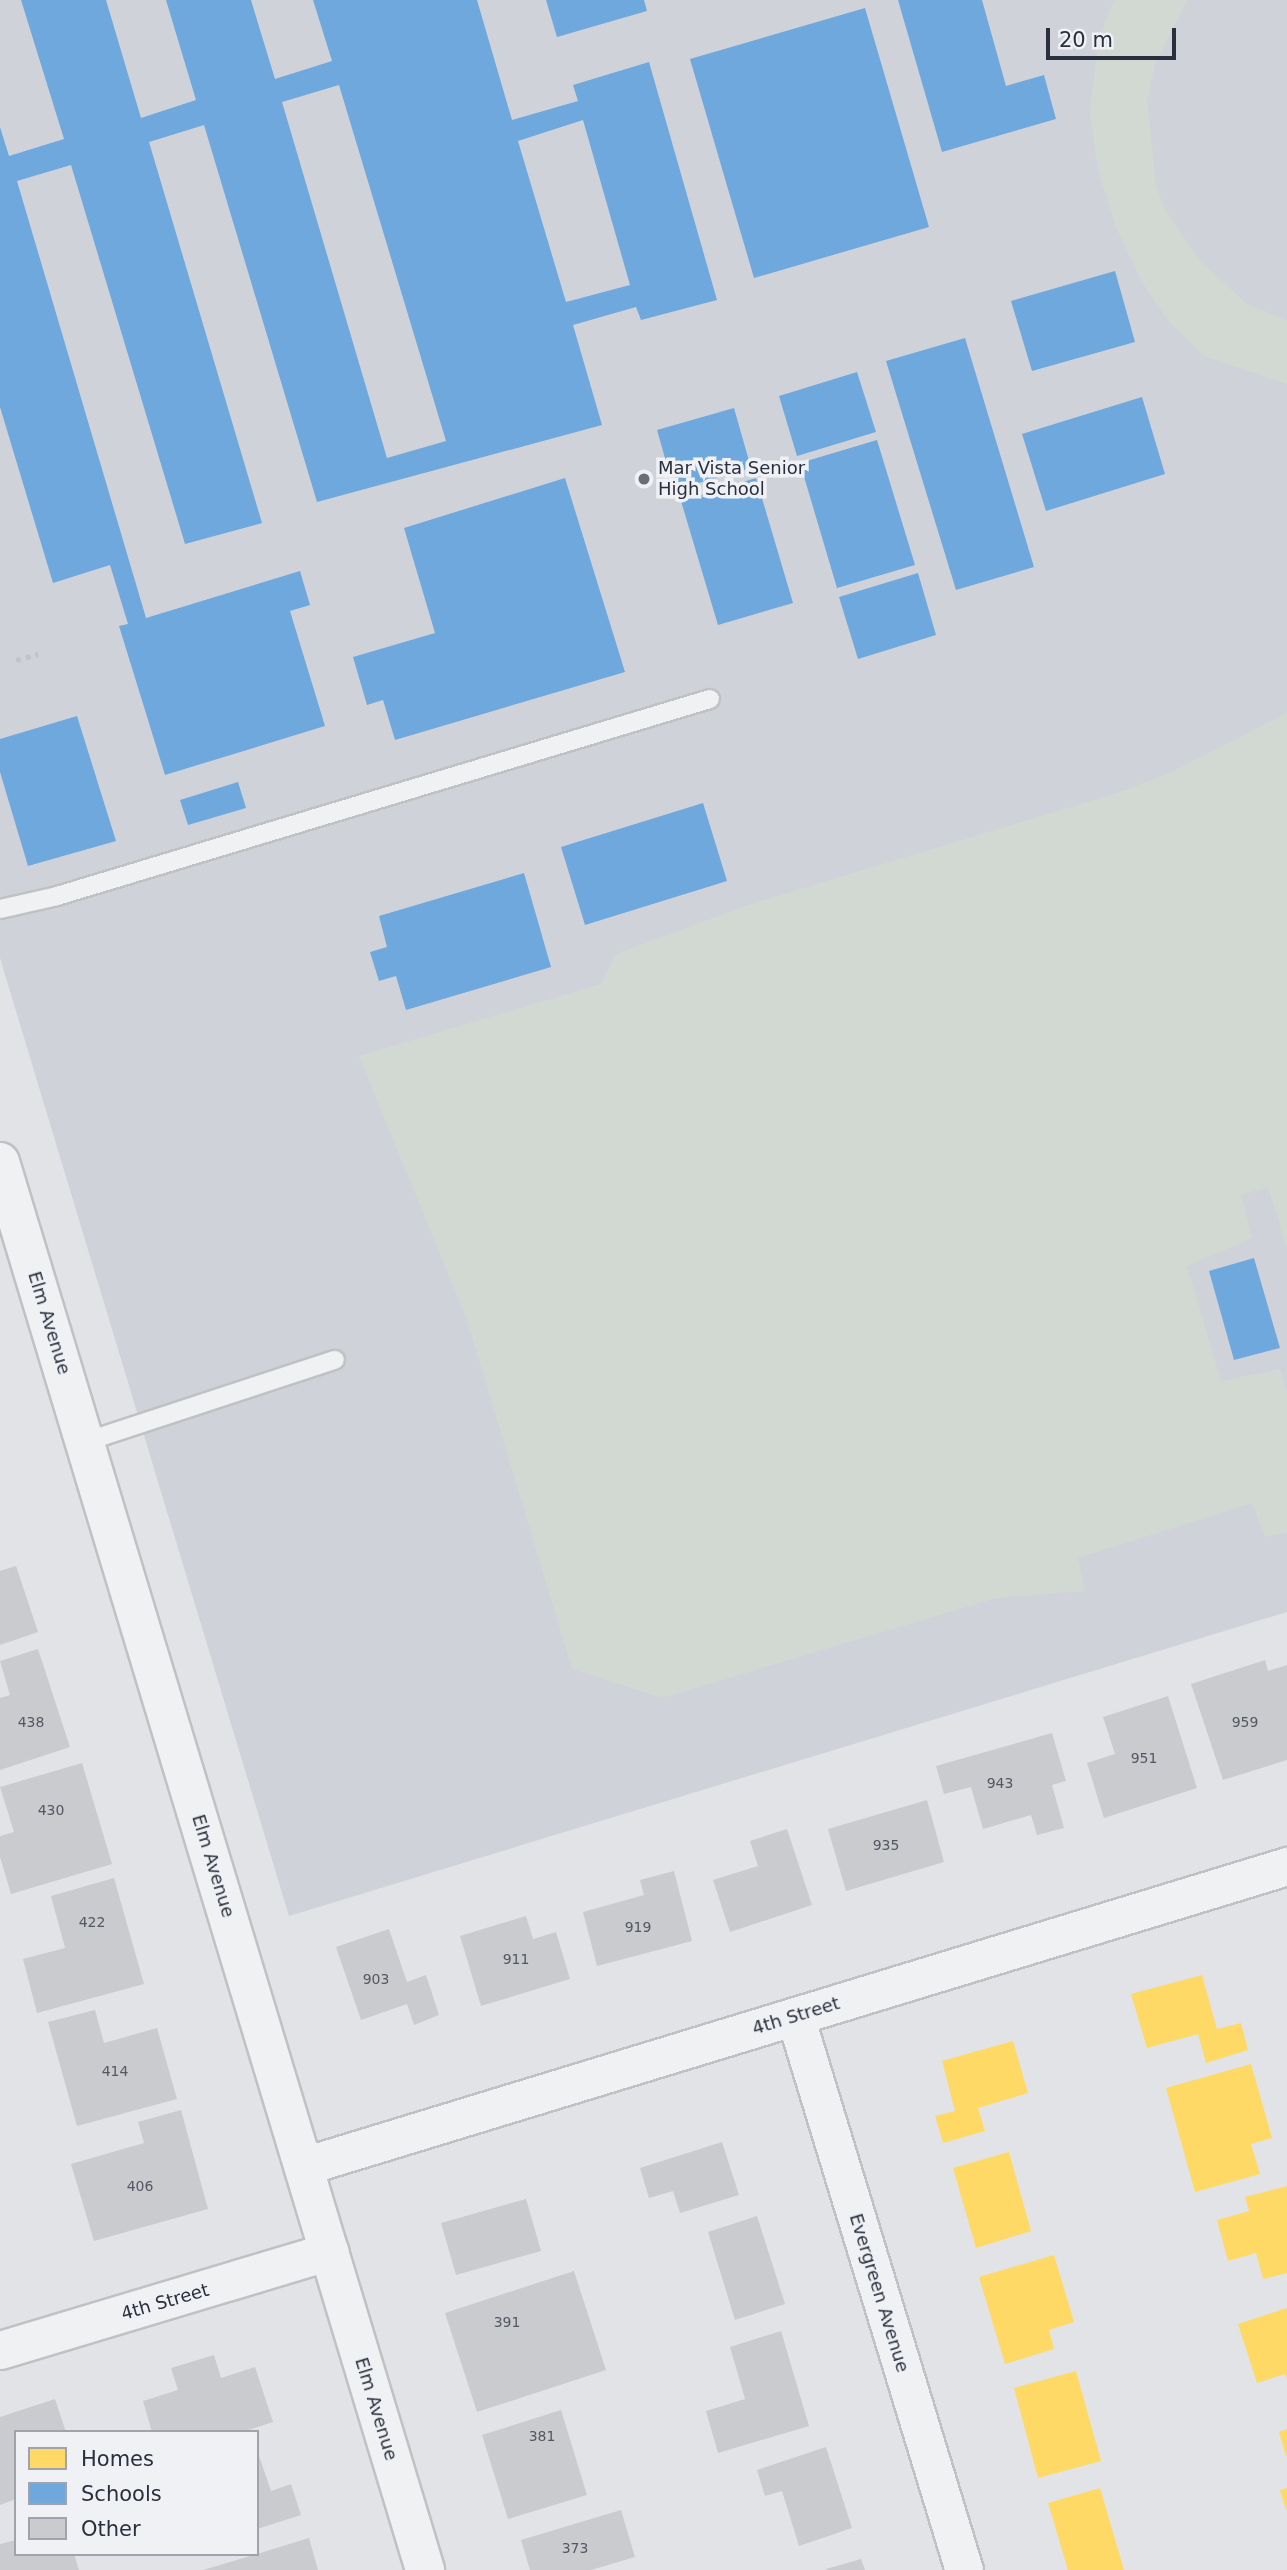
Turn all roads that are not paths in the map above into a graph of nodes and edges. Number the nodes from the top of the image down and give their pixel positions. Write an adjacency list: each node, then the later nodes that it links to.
1 (710, 699): 2 (lane)
2 (0, 909)
3 (0, 1162): 4 (street, Elm Avenue)
4 (7, 1210): 6 (street, Elm Avenue)
5 (335, 1360): 6 (lane)
6 (85, 1442): 9 (street, Elm Avenue)
7 (1287, 1866): 8 (street, 4th Street)
8 (795, 2016): 9 (street, 4th Street); 13 (street, Evergreen Avenue)
9 (304, 2166): 10 (street, Elm Avenue)
10 (329, 2250): 11 (street, 4th Street); 12 (street, Elm Avenue)
11 (0, 2350)
12 (425, 2570)
13 (964, 2570)

